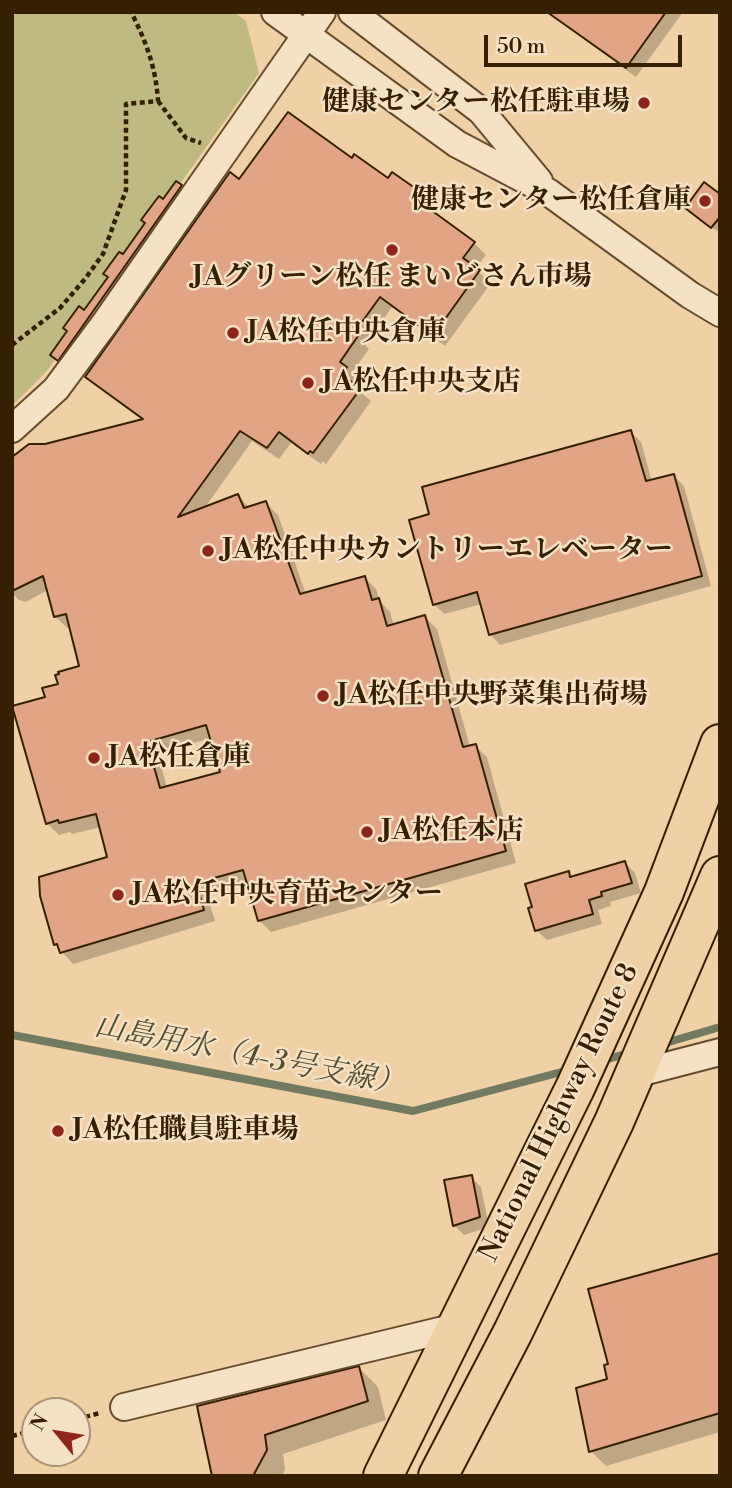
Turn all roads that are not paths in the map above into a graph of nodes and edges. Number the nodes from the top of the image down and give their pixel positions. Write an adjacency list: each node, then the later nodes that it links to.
1 (275, 12): 4 (street)
2 (321, 12): 4 (street)
3 (352, 12): 5 (street)
4 (305, 35): 6 (street); 9 (street)
5 (394, 43): 6 (street); 7 (street)
6 (369, 79): 7 (street)
7 (548, 192): 8 (street)
8 (720, 313)
9 (12, 429)
10 (720, 744): 14 (highway, National Highway Route 8)
11 (720, 876): 13 (highway, National Highway Route 8)
12 (720, 1052): 13 (street)
13 (635, 1074): 17 (highway, National Highway Route 8)
14 (456, 1327): 15 (street); 16 (highway, National Highway Route 8)
15 (124, 1407)
16 (383, 1476)
17 (438, 1476)

